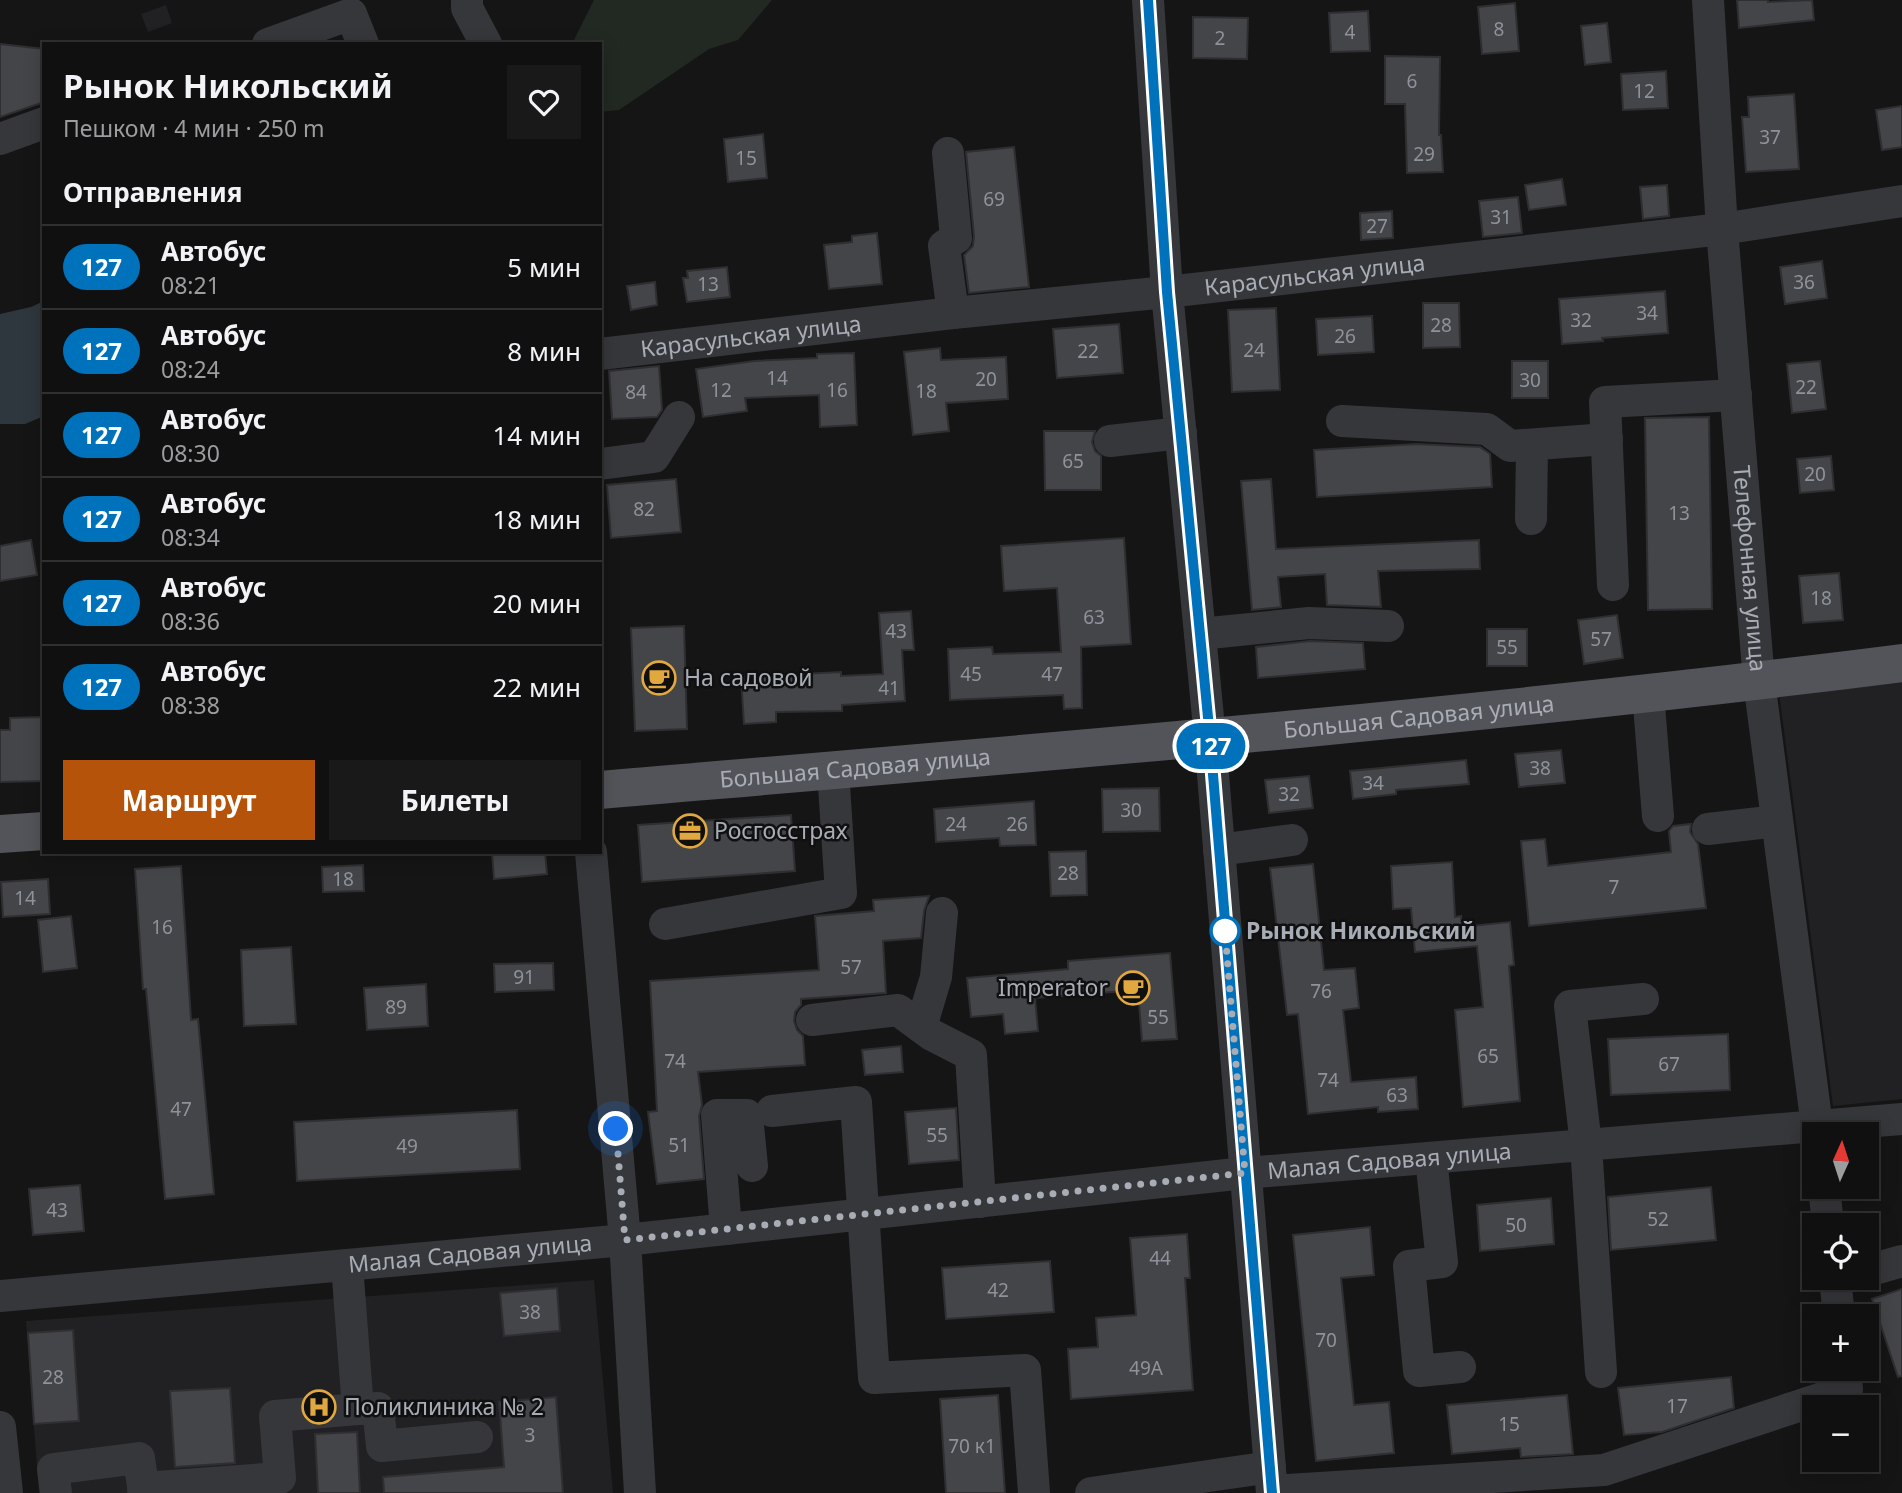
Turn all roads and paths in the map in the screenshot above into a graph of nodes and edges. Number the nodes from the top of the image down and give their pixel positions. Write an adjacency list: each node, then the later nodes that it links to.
1 (1148, 0): 12 (street)
2 (1708, 0): 11 (street, Телефонная улица)
3 (466, 5): 6 (street)
4 (274, 42): 5 (street)
5 (362, 42)
6 (485, 42)
7 (42, 124): 8 (street)
8 (0, 139)
9 (948, 153): 13 (street)
10 (1902, 201): 11 (street, Карасульская улица)
11 (1723, 229): 12 (street, Карасульская улица); 15 (street, Телефонная улица)
12 (1167, 292): 13 (street, Карасульская улица); 18 (street)
13 (953, 313): 14 (street, Карасульская улица)
14 (602, 354)
15 (1736, 395): 19 (street); 28 (street, Телефонная улица)
16 (679, 417): 22 (street)
17 (1342, 421): 21 (street)
18 (1181, 433): 20 (street); 26 (street)
19 (1606, 439): 21 (street); 24 (street)
20 (1110, 441)
21 (1532, 445): 23 (street)
22 (602, 464)
23 (1531, 519)
24 (1613, 585)
25 (1388, 626): 26 (street)
26 (1200, 634): 30 (street)
27 (1902, 663): 28 (main road, Большая Садовая улица)
28 (1759, 681): 29 (main road, Большая Садовая улица); 34 (street, Телефонная улица)
29 (1648, 693): 30 (main road, Большая Садовая улица); 33 (street)
30 (1210, 738): 31 (main road, Большая Садовая улица); 39 (street)
31 (833, 770): 32 (main road, Большая Садовая улица); 42 (street)
32 (602, 790)
33 (1658, 816)
34 (1777, 821): 35 (street); 48 (street, Телефонная улица)
35 (1708, 829)
36 (42, 831): 37 (main road)
37 (0, 834)
38 (1292, 840): 39 (street)
39 (1219, 850): 54 (street)
40 (591, 854): 58 (street)
41 (942, 913): 45 (street)
42 (665, 924)
43 (1643, 999): 51 (street)
44 (811, 1020): 45 (street)
45 (921, 1027): 55 (street)
46 (772, 1111): 56 (street)
47 (1902, 1119): 49 (street, Малая Садовая улица)
48 (1816, 1122)
49 (1879, 1122)
50 (1802, 1131): 51 (street, Малая Садовая улица)
51 (1586, 1145): 52 (street, Малая Садовая улица); 64 (street)
52 (1431, 1158): 54 (street, Малая Садовая улица); 63 (street)
53 (752, 1166): 57 (street)
54 (1245, 1173): 55 (street, Малая Садовая улица); 69 (street)
55 (980, 1202): 56 (street, Малая Садовая улица)
56 (862, 1215): 57 (street, Малая Садовая улица); 74 (street)
57 (726, 1229): 58 (street, Малая Садовая улица)
58 (625, 1240): 60 (street, Малая Садовая улица); 73 (street)
59 (1902, 1261): 61 (street)
60 (347, 1265): 62 (street, Малая Садовая улица); 66 (street)
61 (1879, 1268)
62 (0, 1296)
63 (1460, 1367)
64 (1601, 1372)
65 (1841, 1381): 69 (street)
66 (358, 1409): 68 (street); 70 (street)
67 (0, 1427): 71 (street)
68 (477, 1437)
69 (1271, 1484): 75 (street)
70 (144, 1490): 72 (street)
71 (7, 1493)
72 (56, 1493)
73 (640, 1493)
74 (1034, 1493)
75 (1091, 1493)

